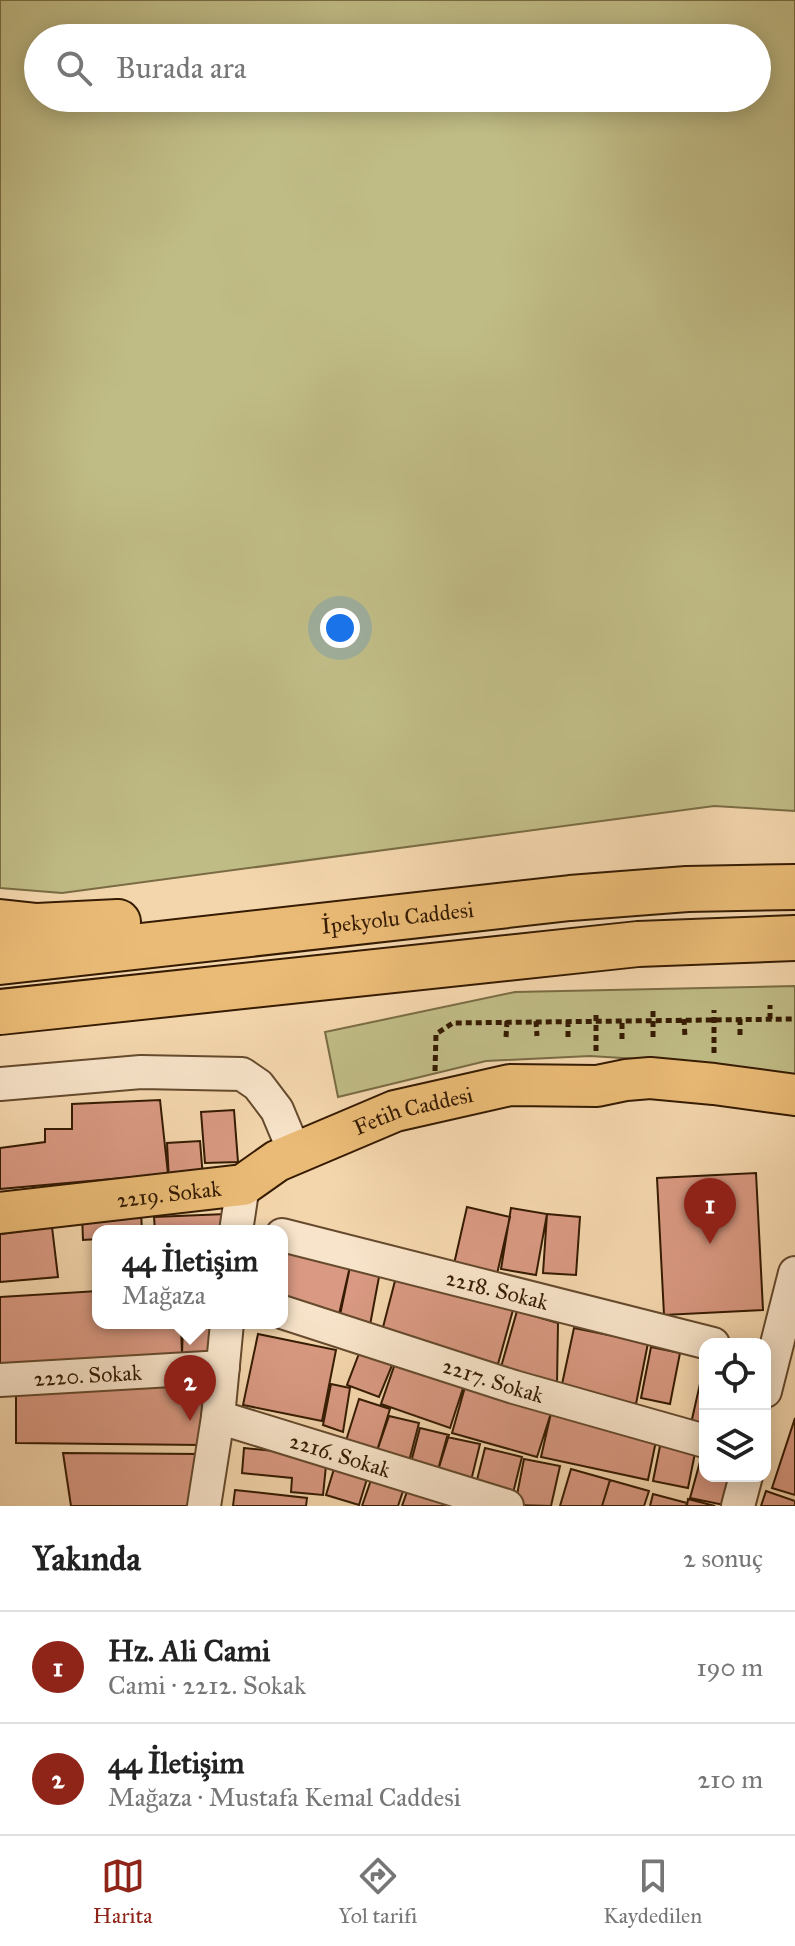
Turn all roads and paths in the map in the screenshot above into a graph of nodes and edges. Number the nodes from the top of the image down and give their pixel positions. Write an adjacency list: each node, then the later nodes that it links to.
1 (795, 887): 3 (highway, İpekyolu Caddesi)
2 (0, 922): 3 (highway)
3 (371, 923): 5 (highway, İpekyolu Caddesi)
4 (795, 938): 9 (highway)
5 (0, 962)
6 (770, 1005): 14 (path)
7 (714, 1010): 12 (path)
8 (653, 1011): 16 (path)
9 (0, 1012)
10 (622, 1019): 16 (path); 19 (path); 26 (path)
11 (684, 1019): 12 (path); 16 (path); 25 (path)
12 (715, 1019): 13 (path); 28 (path)
13 (740, 1019): 14 (path); 21 (path)
14 (770, 1019): 15 (path)
15 (795, 1019)
16 (654, 1020): 24 (path)
17 (507, 1021): 18 (path); 22 (path); 31 (path)
18 (536, 1021): 19 (path); 20 (path)
19 (568, 1021): 23 (path)
20 (537, 1036)
21 (740, 1036)
22 (506, 1037)
23 (568, 1037)
24 (653, 1038)
25 (685, 1038)
26 (622, 1039)
27 (0, 1084): 33 (street)
28 (714, 1084): 29 (main road, Fetih Caddesi); 30 (main road, Fetih Caddesi)
29 (597, 1086): 31 (main road, Fetih Caddesi); 32 (main road, Fetih Caddesi)
30 (795, 1095)
31 (434, 1102): 33 (main road, Fetih Caddesi)
32 (795, 1119)
33 (295, 1153): 35 (main road, Fetih Caddesi)
34 (0, 1213): 35 (main road, 2219. Sokak)
35 (245, 1218)
36 (288, 1237): 40 (street, 2218. Sokak)
37 (795, 1273): 41 (street)
38 (288, 1314): 45 (street, 2217. Sokak)
39 (226, 1329): 42 (street)
40 (699, 1340)
41 (777, 1361)
42 (223, 1367): 43 (street, 2220. Sokak); 44 (street)
43 (0, 1380)
44 (218, 1417): 47 (street); 48 (street, 2216. Sokak)
45 (699, 1439)
46 (744, 1482): 49 (street)
47 (204, 1506)
48 (507, 1506)
49 (738, 1506)

